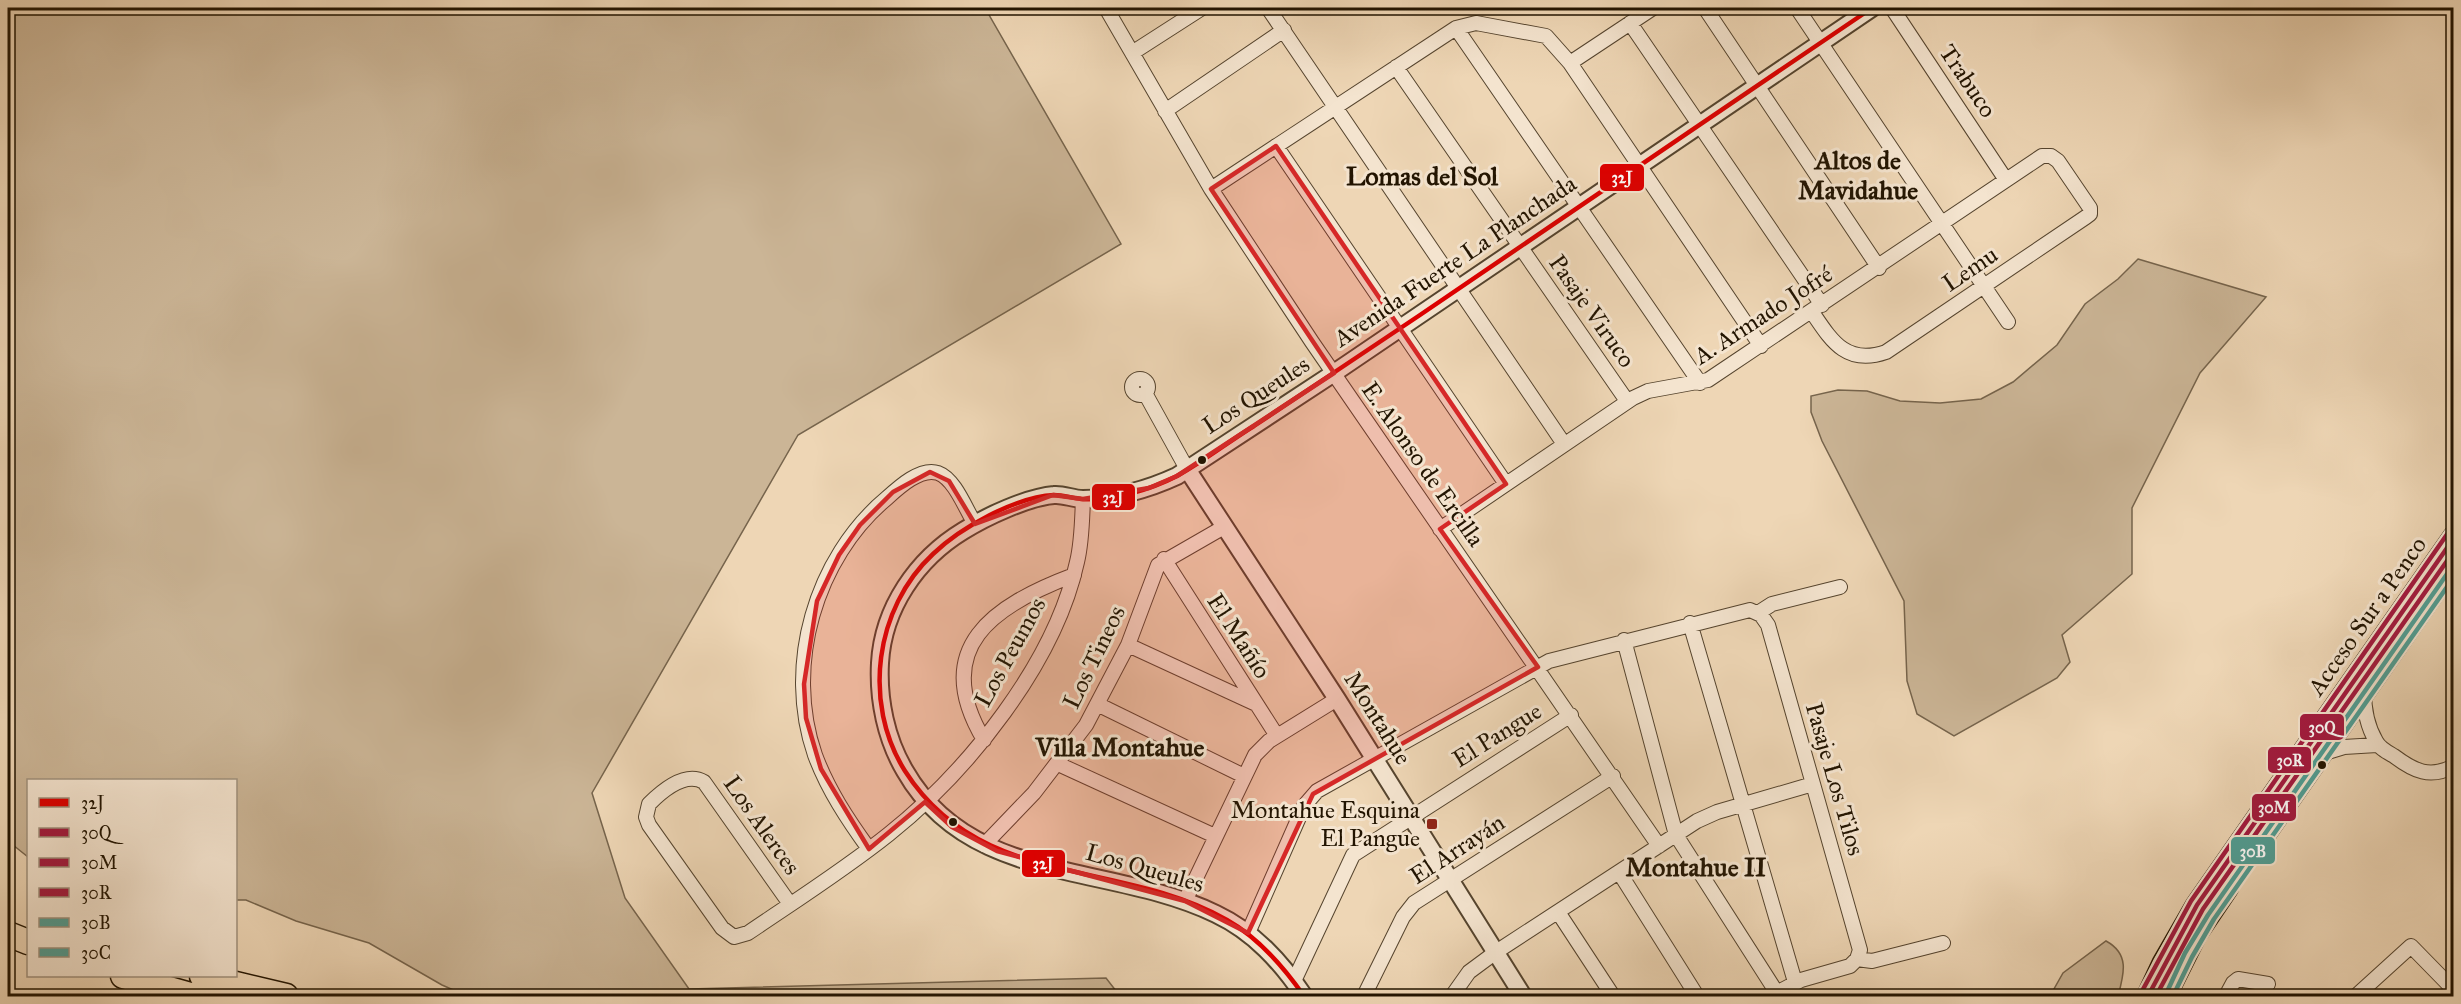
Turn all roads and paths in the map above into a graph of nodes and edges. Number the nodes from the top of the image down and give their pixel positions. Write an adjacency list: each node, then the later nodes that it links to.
1 (1106, 8): 13 (street, E. Alonso de Ercilla)
2 (1202, 8): 13 (street)
3 (1268, 8): 11 (street)
4 (1653, 8): 9 (street)
5 (1705, 8): 16 (street)
6 (1797, 8): 12 (street)
7 (1872, 8): 12 (street, Avenida Fuerte La Planchada)
8 (1892, 8): 23 (street, Trabuco)
9 (1630, 23): 14 (street); 19 (street, Lemu)
10 (1456, 28): 14 (street); 15 (street); 25 (street)
11 (1284, 30): 17 (street); 18 (street)
12 (1820, 42): 16 (street, Avenida Fuerte La Planchada); 26 (street)
13 (1132, 53): 18 (street, E. Alonso de Ercilla)
14 (1570, 63): 22 (street)
15 (1395, 67): 17 (street); 27 (street, Pasaje Viruco)
16 (1758, 85): 19 (street, Avenida Fuerte La Planchada); 28 (street)
17 (1336, 106): 20 (street); 30 (street)
18 (1165, 111): 24 (street, E. Alonso de Ercilla)
19 (1698, 125): 22 (street, Avenida Fuerte La Planchada); 31 (street, Lemu)
20 (1276, 146): 24 (street); 33 (street)
21 (2042, 156): 23 (street, A. Armado Jofré); 29 (street, Lemu)
22 (1638, 165): 25 (street, Avenida Fuerte La Planchada); 34 (street)
23 (2006, 180): 26 (street, A. Armado Jofré)
24 (1211, 189): 35 (street, E. Alonso de Ercilla)
25 (1578, 206): 27 (street, Avenida Fuerte La Planchada); 36 (street)
26 (1942, 224): 28 (street, A. Armado Jofré); 29 (street)
27 (1520, 247): 30 (street, Avenida Fuerte La Planchada); 38 (street, Pasaje Viruco)
28 (1879, 268): 31 (street, A. Armado Jofré)
29 (1984, 286): 31 (street, Lemu); 32 (street)
30 (1459, 288): 33 (street, Avenida Fuerte La Planchada); 39 (street)
31 (1817, 308): 34 (street, A. Armado Jofré)
32 (2008, 322)
33 (1399, 328): 35 (street, Avenida Fuerte La Planchada); 41 (street)
34 (1761, 346): 36 (street, A. Armado Jofré)
35 (1334, 373): 40 (street, Los Queules); 45 (street, E. Alonso de Ercilla)
36 (1700, 383): 38 (street, A. Armado Jofré)
37 (1144, 393): 40 (street)
38 (1627, 401): 39 (street, A. Armado Jofré)
39 (1564, 444): 41 (street, A. Armado Jofré)
40 (1186, 469): 42 (street, Los Queules); 44 (street, Montahue)
41 (1506, 484): 45 (street, A. Armado Jofré)
42 (1083, 499): 43 (street, Los Queules); 49 (street, Los Peumos)
43 (975, 524): 71 (street, Los Queules); 78 (street)
44 (1224, 527): 47 (street); 57 (street, Montahue)
45 (1440, 529): 55 (street, E. Alonso de Ercilla)
46 (2454, 537): 108 (main road, Acceso Sur a Penco)
47 (1164, 559): 54 (street, Los Tineos); 59 (street, El Mañío)
48 (2454, 563): 56 (main road, Acceso Sur a Penco)
49 (1074, 575): 62 (street, Los Peumos); 62 (street)
50 (1840, 587): 51 (street)
51 (1758, 613): 52 (street); 70 (street, Pasaje Los Tilos)
52 (1690, 623): 53 (street); 72 (street)
53 (1624, 640): 55 (street); 74 (street)
54 (1128, 645): 58 (street, Los Tineos); 59 (street)
55 (1538, 667): 60 (street, E. Alonso de Ercilla); 65 (street)
56 (2364, 691): 63 (street); 64 (main road, Acceso Sur a Penco)
57 (1337, 699): 61 (street); 65 (street, Montahue)
58 (1099, 705): 66 (street, Los Tineos); 68 (street)
59 (1257, 705): 61 (street, El Mañío)
60 (1571, 715): 69 (street, E. Alonso de Ercilla); 73 (street, El Pangue)
61 (1277, 736): 68 (street)
62 (984, 740): 71 (street, Los Peumos)
63 (2377, 745): 64 (street); 67 (street)
64 (2319, 755): 109 (main road, Acceso Sur a Penco)
65 (1376, 760): 73 (street, Montahue); 86 (street)
66 (1058, 764): 75 (street); 76 (street, Los Tineos)
67 (2454, 766)
68 (1244, 776): 75 (street)
69 (1613, 776): 77 (street, E. Alonso de Ercilla); 80 (street, El Arrayán)
70 (1813, 784): 72 (street); 92 (street, Pasaje Los Tilos)
71 (926, 802): 76 (street, Los Queules); 78 (street, Los Peumos)
72 (1743, 804): 74 (street); 96 (street)
73 (1411, 816): 80 (street, Montahue); 95 (street, El Pangue)
74 (1676, 835): 77 (street); 99 (street)
75 (1215, 836): 81 (street)
76 (984, 846): 81 (street, Los Queules)
77 (1659, 846): 79 (street)
78 (869, 849): 82 (street, Los Peumos)
79 (1619, 872): 83 (street); 107 (street)
80 (1451, 879): 91 (street, Montahue); 103 (street, El Arrayán)
81 (1185, 901): 86 (street, Los Queules)
82 (790, 904): 88 (street, Los Peumos); 88 (street, Los Alerces)
83 (1558, 912): 91 (street); 106 (street)
84 (8, 918): 85 (highway)
85 (27, 926)
86 (1248, 933): 95 (street, Los Queules)
87 (8, 934): 89 (highway)
88 (734, 937)
89 (27, 942)
90 (1943, 944): 92 (street)
91 (1496, 952): 104 (street); 105 (street, Montahue)
92 (1857, 959): 96 (street)
93 (130, 977): 100 (highway)
94 (210, 977): 101 (highway)
95 (1293, 981): 102 (street, Los Queules)
96 (1795, 982): 99 (street)
97 (2268, 984): 110 (street)
98 (2454, 990): 111 (street)
99 (1774, 994)
100 (194, 996)
101 (286, 996)
102 (1304, 996)
103 (1364, 996)
104 (1452, 996)
105 (1523, 996)
106 (1613, 996)
107 (1697, 996)
108 (2148, 996)
109 (2165, 996)
110 (2226, 996)
111 (2356, 996)

